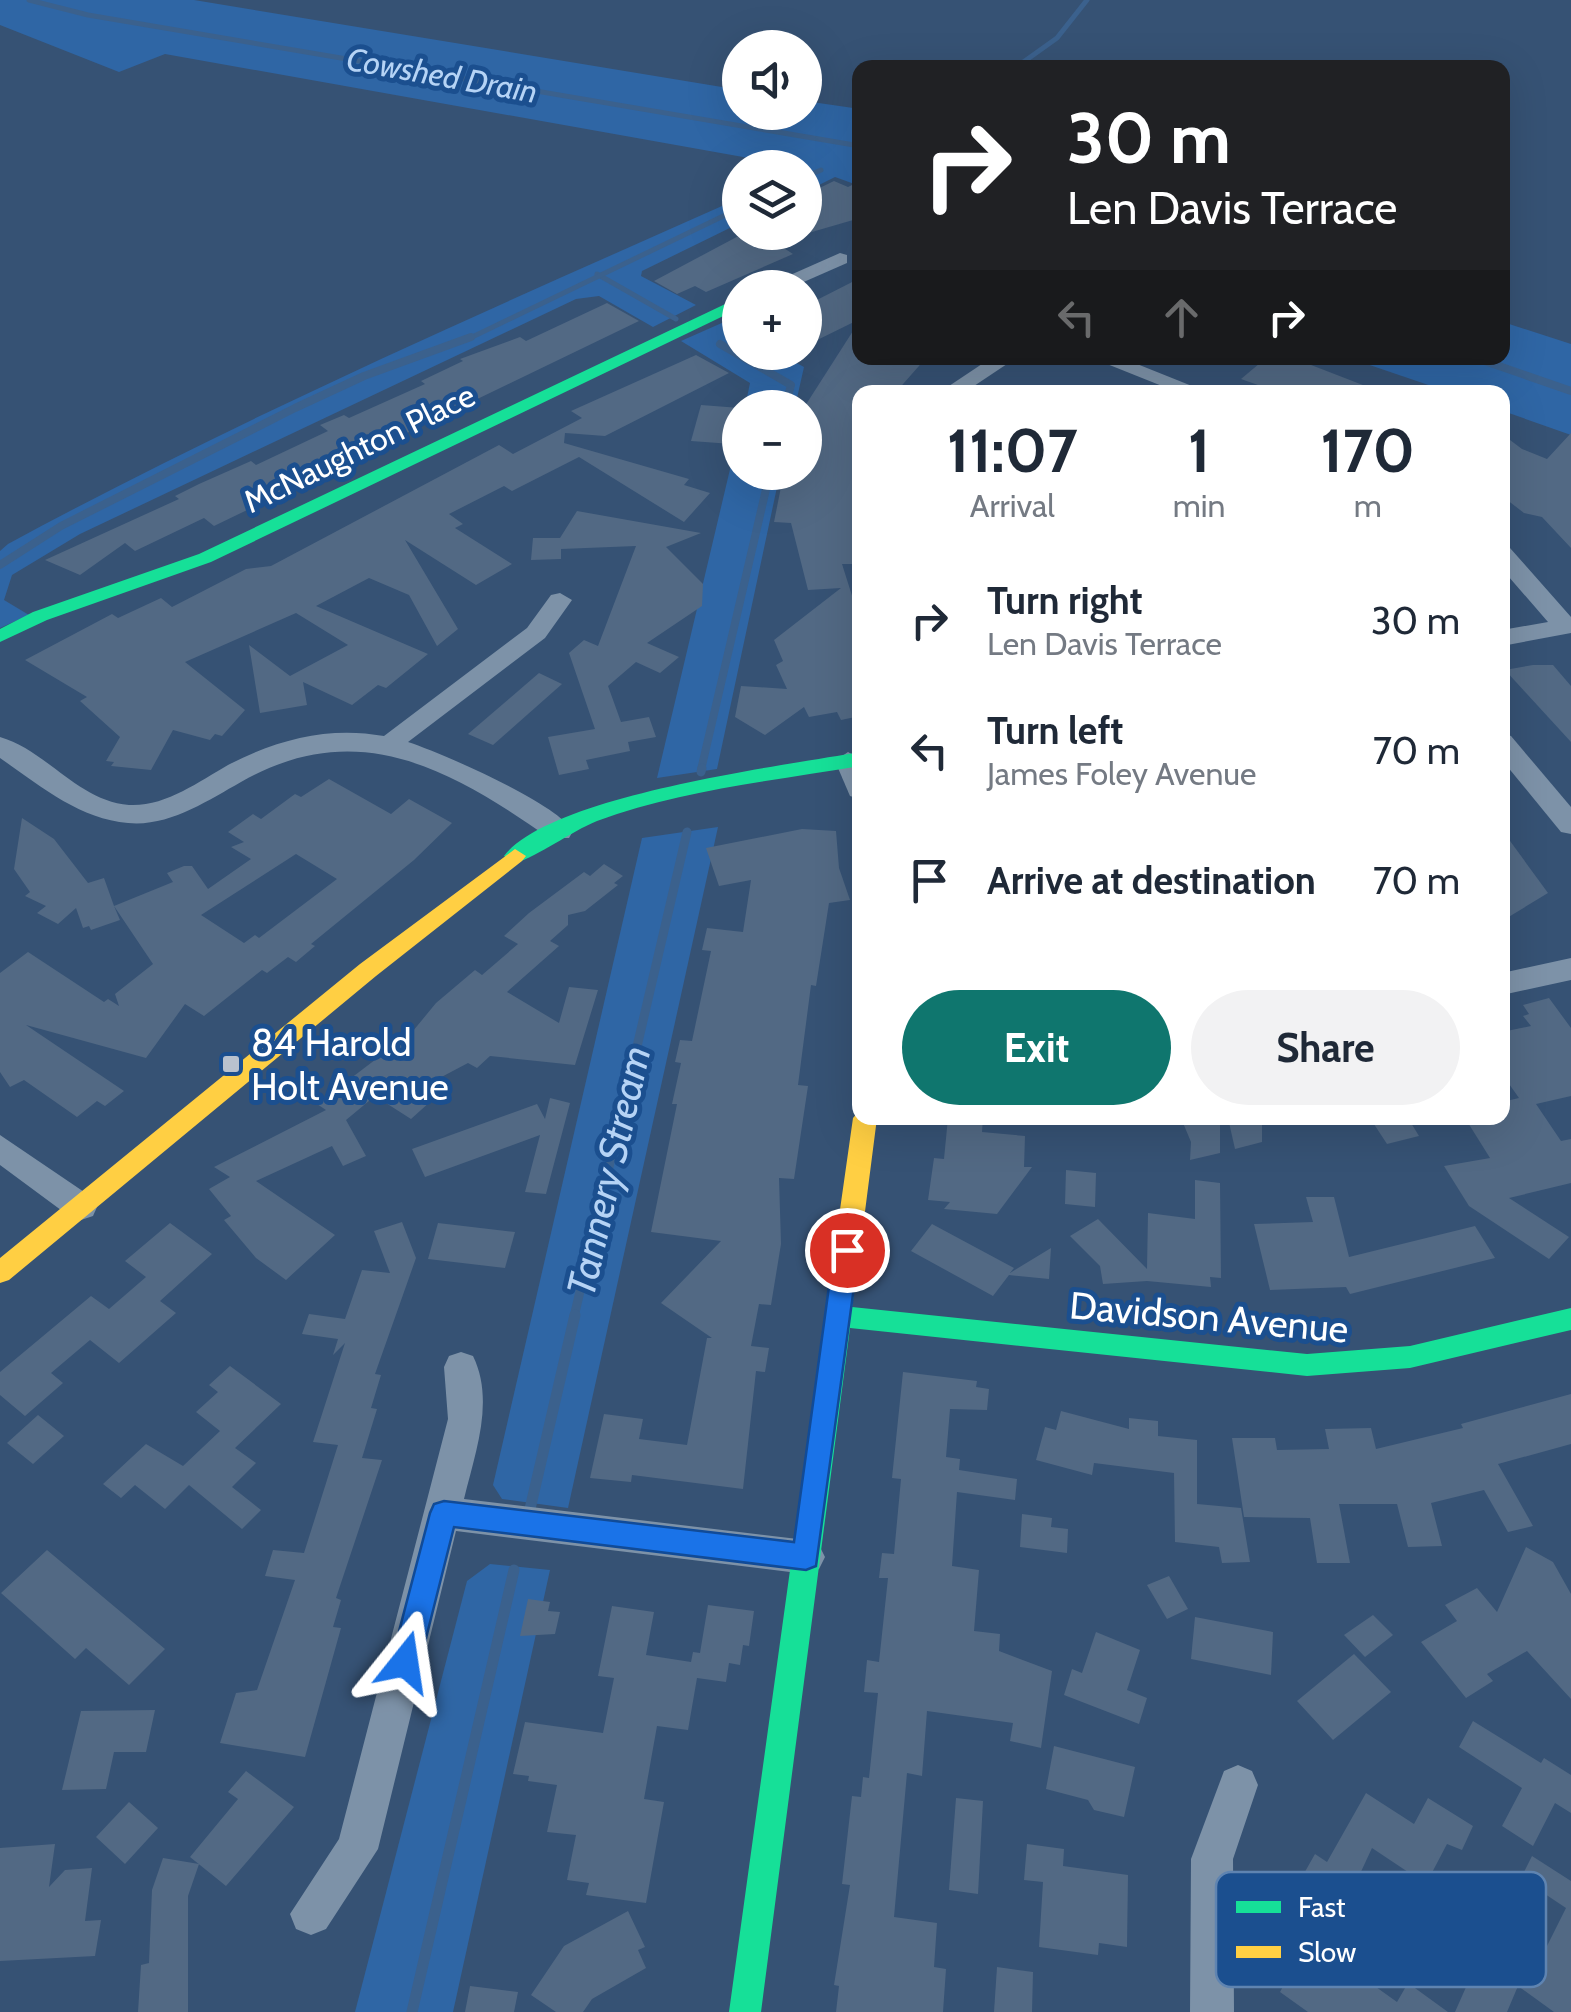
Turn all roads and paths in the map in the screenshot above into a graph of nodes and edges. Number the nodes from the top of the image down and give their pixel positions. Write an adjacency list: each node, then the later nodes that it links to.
1 (840, 259): 2 (street)
2 (814, 270)
3 (722, 311): 11 (street, McNaughton Place)
4 (994, 365): 6 (street)
5 (1122, 365): 7 (street)
6 (962, 385)
7 (1177, 385)
8 (1510, 562): 10 (street)
9 (560, 600): 13 (street)
10 (1568, 625): 12 (street)
11 (0, 636)
12 (1510, 636)
13 (393, 743): 14 (street); 18 (street)
14 (0, 746)
15 (1510, 752): 17 (street)
16 (852, 760): 18 (street)
17 (1571, 825)
18 (559, 831): 23 (street)
19 (1571, 969): 20 (street)
20 (1510, 982)
21 (864, 1125): 25 (street)
22 (0, 1148): 23 (street)
23 (81, 1206): 24 (street)
24 (0, 1273)
25 (838, 1316): 26 (street, Davidson Avenue); 29 (street)
26 (1571, 1320)
27 (461, 1367): 28 (street)
28 (444, 1513): 29 (street); 31 (street)
29 (806, 1556): 32 (street)
30 (1238, 1785): 33 (street)
31 (311, 1914)
32 (744, 2012)
33 (1212, 2012)

